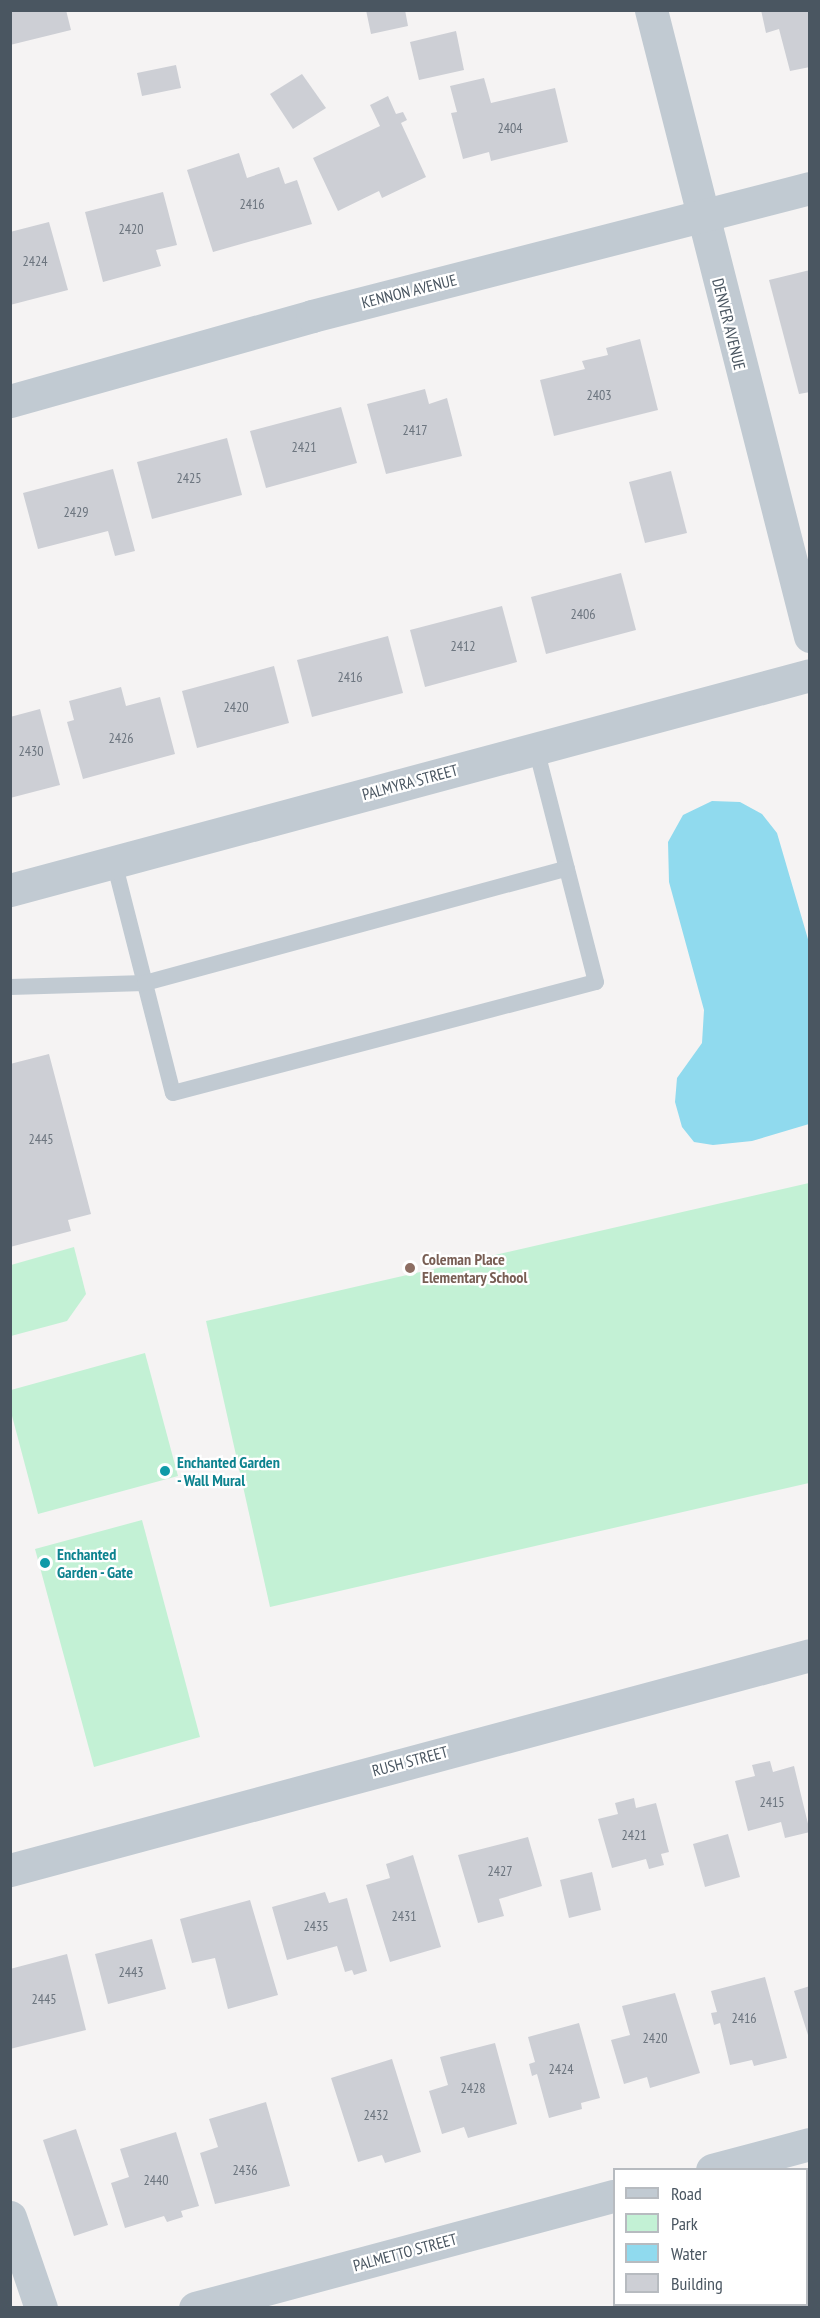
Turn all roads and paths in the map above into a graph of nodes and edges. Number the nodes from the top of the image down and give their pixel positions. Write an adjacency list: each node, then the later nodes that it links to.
1 (651, 10): 3 (street, DENVER AVENUE)
2 (810, 188): 3 (street, KENNON AVENUE)
3 (701, 216): 4 (street, KENNON AVENUE); 5 (street, DENVER AVENUE)
4 (10, 401)
5 (810, 636)
6 (810, 675): 7 (street, PALMYRA STREET)
7 (536, 748): 8 (street, PALMYRA STREET); 9 (lane)
8 (114, 862): 10 (street, PALMYRA STREET); 11 (lane)
9 (567, 868): 11 (lane); 11 (lane)
10 (10, 890)
11 (145, 983): 12 (lane)
12 (10, 987)
13 (810, 1655): 14 (street, RUSH STREET)
14 (10, 1870)
15 (810, 2144): 16 (street)
16 (716, 2168)
17 (613, 2197): 20 (street, PALMETTO STREET)
18 (10, 2217): 19 (street)
19 (41, 2307)
20 (195, 2307)

